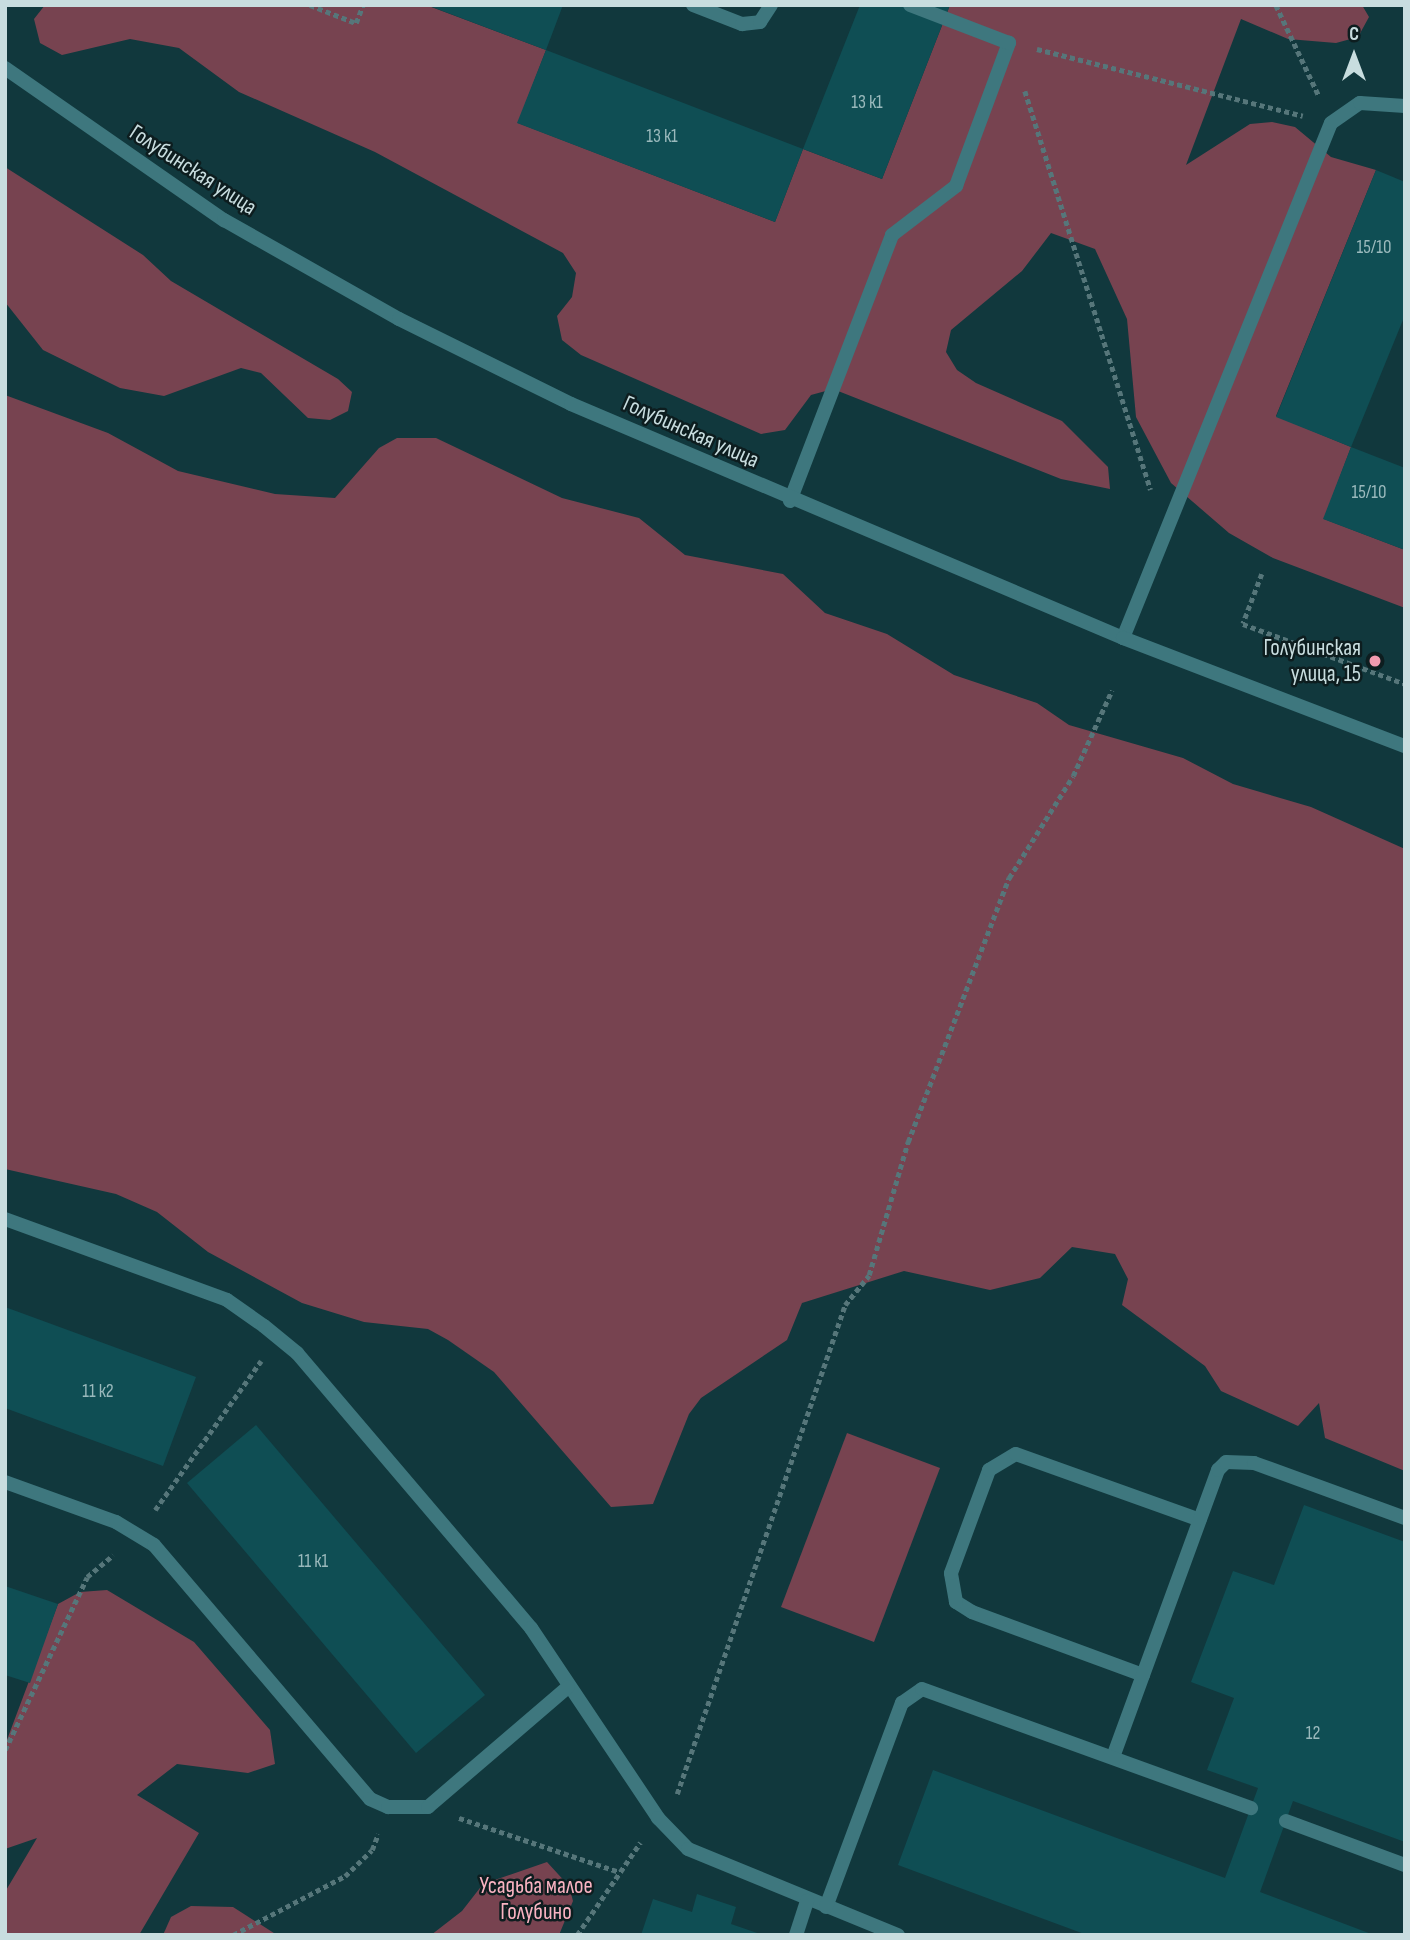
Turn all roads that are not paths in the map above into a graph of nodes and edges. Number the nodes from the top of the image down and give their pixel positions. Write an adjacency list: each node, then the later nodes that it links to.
1 (693, 5): 2 (street)
2 (771, 5)
3 (909, 5): 6 (street)
4 (5, 68): 6 (street, Голубинская улица)
5 (1405, 106): 7 (street)
6 (790, 501): 7 (street, Голубинская улица)
7 (1123, 638): 8 (street, Голубинская улица)
8 (1405, 746)
9 (5, 1219): 14 (street)
10 (5, 1482): 14 (street)
11 (1405, 1518): 12 (street)
12 (1200, 1520): 13 (street); 13 (street)
13 (1143, 1675): 15 (street)
14 (568, 1688): 19 (street)
15 (1113, 1757): 16 (street); 20 (street)
16 (1251, 1808)
17 (1286, 1821): 18 (street)
18 (1405, 1865)
19 (807, 1901): 20 (street); 21 (street)
20 (825, 1908): 22 (street)
21 (796, 1935)
22 (898, 1935)

